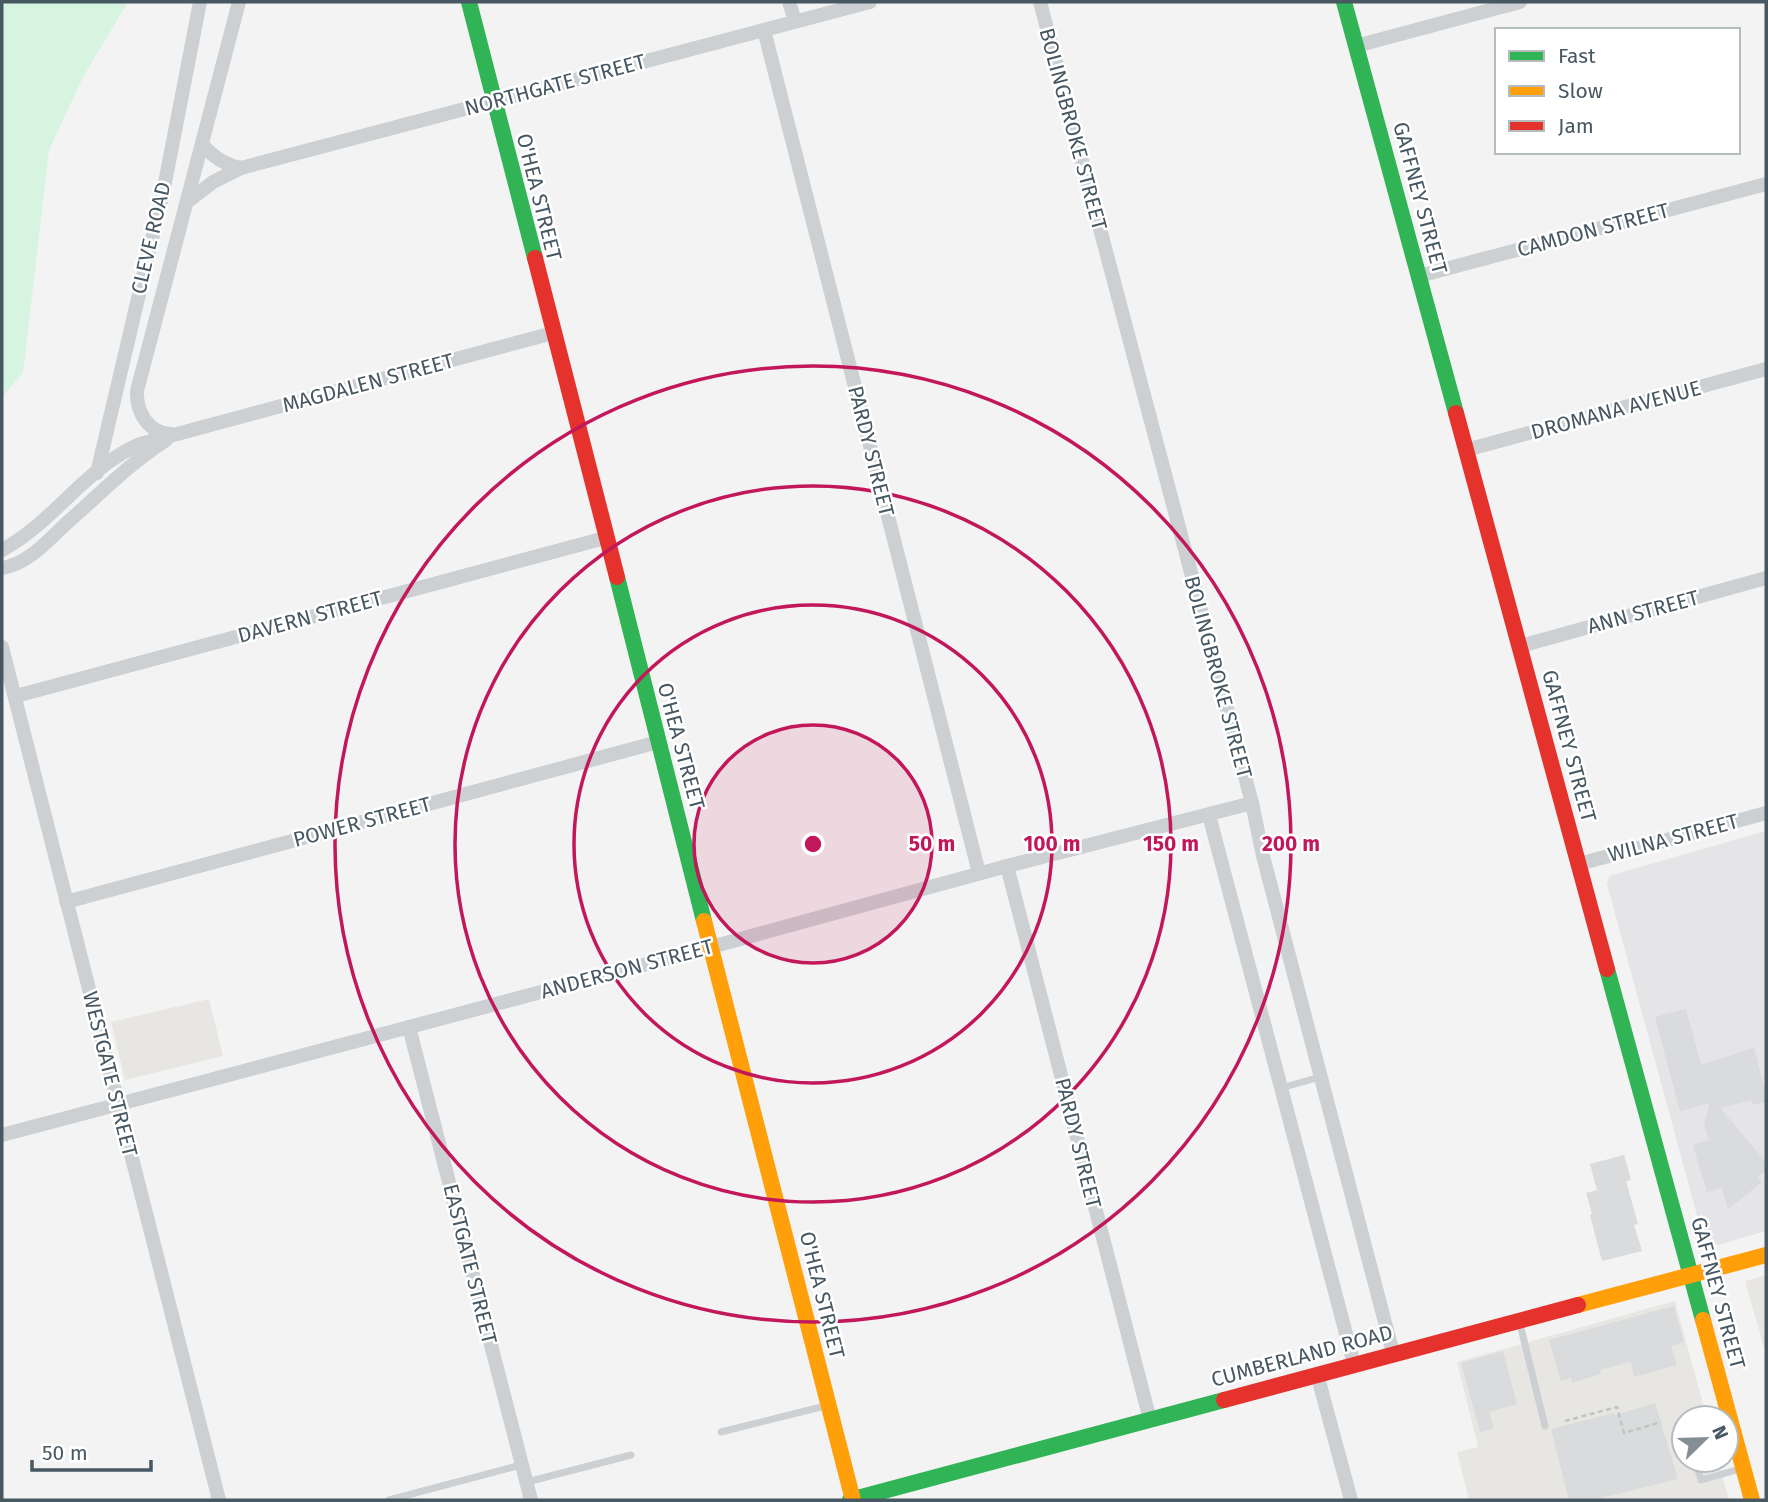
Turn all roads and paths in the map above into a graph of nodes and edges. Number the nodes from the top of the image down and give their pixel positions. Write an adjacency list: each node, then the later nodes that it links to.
1 (200, 2): 22 (street, CLEVE ROAD)
2 (239, 2): 13 (street, CLEVE ROAD)
3 (469, 2): 12 (main road, O'HEA STREET)
4 (789, 2): 9 (street)
5 (870, 2): 9 (street, NORTHGATE STREET)
6 (1040, 2): 31 (street, BOLINGBROKE STREET)
7 (1345, 2): 11 (main road, GAFFNEY STREET)
8 (1520, 2): 11 (street)
9 (795, 21): 10 (street, NORTHGATE STREET)
10 (764, 30): 12 (street, NORTHGATE STREET); 36 (street, PARDY STREET)
11 (1356, 46): 17 (main road, GAFFNEY STREET)
12 (493, 102): 14 (street, NORTHGATE STREET); 18 (main road, O'HEA STREET)
13 (202, 144): 14 (street); 16 (street, CLEVE ROAD)
14 (241, 168): 16 (street, NORTHGATE STREET)
15 (1766, 184): 17 (street, CAMDON STREET)
16 (187, 202): 20 (street, CLEVE ROAD)
17 (1419, 276): 21 (main road, GAFFNEY STREET)
18 (553, 333): 20 (street, MAGDALEN STREET); 23 (main road, O'HEA STREET)
19 (1766, 369): 21 (street, DROMANA AVENUE)
20 (183, 432): 22 (street, MAGDALEN STREET); 25 (street, MAGDALEN STREET)
21 (1466, 450): 27 (main road, GAFFNEY STREET)
22 (97, 473): 24 (street, MAGDALEN STREET)
23 (605, 538): 29 (street, DAVERN STREET); 30 (main road, O'HEA STREET)
24 (2, 550)
25 (2, 568)
26 (1766, 578): 27 (street, ANN STREET)
27 (1520, 646): 34 (main road, GAFFNEY STREET)
28 (2, 647): 29 (street, WESTGATE STREET)
29 (16, 696): 37 (street, WESTGATE STREET)
30 (658, 742): 37 (street, POWER STREET); 38 (main road, O'HEA STREET)
31 (1252, 803): 33 (street, ANDERSON STREET); 40 (street, BOLINGBROKE STREET)
32 (1766, 813): 34 (street, WILNA STREET)
33 (1209, 815): 35 (street, ANDERSON STREET); 41 (street)
34 (1579, 864): 45 (main road, GAFFNEY STREET)
35 (1007, 866): 36 (street, ANDERSON STREET); 52 (street, PARDY STREET)
36 (979, 873): 38 (street, ANDERSON STREET)
37 (66, 902): 42 (street, WESTGATE STREET)
38 (711, 947): 39 (street, ANDERSON STREET); 51 (main road, O'HEA STREET)
39 (409, 1027): 42 (street, ANDERSON STREET); 59 (street, EASTGATE STREET)
40 (1320, 1077): 41 (lane); 47 (street, BOLINGBROKE STREET)
41 (1280, 1088): 48 (street)
42 (117, 1105): 43 (street, ANDERSON STREET); 65 (street, WESTGATE STREET)
43 (2, 1135)
44 (1766, 1255): 45 (main road, CUMBERLAND ROAD)
45 (1691, 1275): 46 (main road, CUMBERLAND ROAD); 50 (main road, GAFFNEY STREET)
46 (1519, 1320): 47 (main road, CUMBERLAND ROAD); 55 (lane)
47 (1393, 1353): 48 (main road, CUMBERLAND ROAD)
48 (1354, 1364): 49 (main road, CUMBERLAND ROAD)
49 (1317, 1374): 52 (main road, CUMBERLAND ROAD); 69 (street)
50 (1726, 1404)
51 (828, 1405): 56 (lane); 68 (main road, O'HEA STREET)
52 (1150, 1420): 68 (main road, CUMBERLAND ROAD)
53 (1565, 1421): 54 (path)
54 (1661, 1422)
55 (1545, 1426)
56 (720, 1432)
57 (1740, 1454): 60 (main road, GAFFNEY STREET)
58 (631, 1455): 64 (lane)
59 (522, 1465): 64 (street, EASTGATE STREET); 66 (lane)
60 (1744, 1468): 61 (lane); 70 (main road, GAFFNEY STREET)
61 (1740, 1469)
62 (1699, 1474): 63 (lane)
63 (1722, 1474)
64 (526, 1482): 67 (street, EASTGATE STREET)
65 (219, 1500)
66 (388, 1500)
67 (531, 1500)
68 (852, 1500)
69 (1351, 1500)
70 (1752, 1500)

